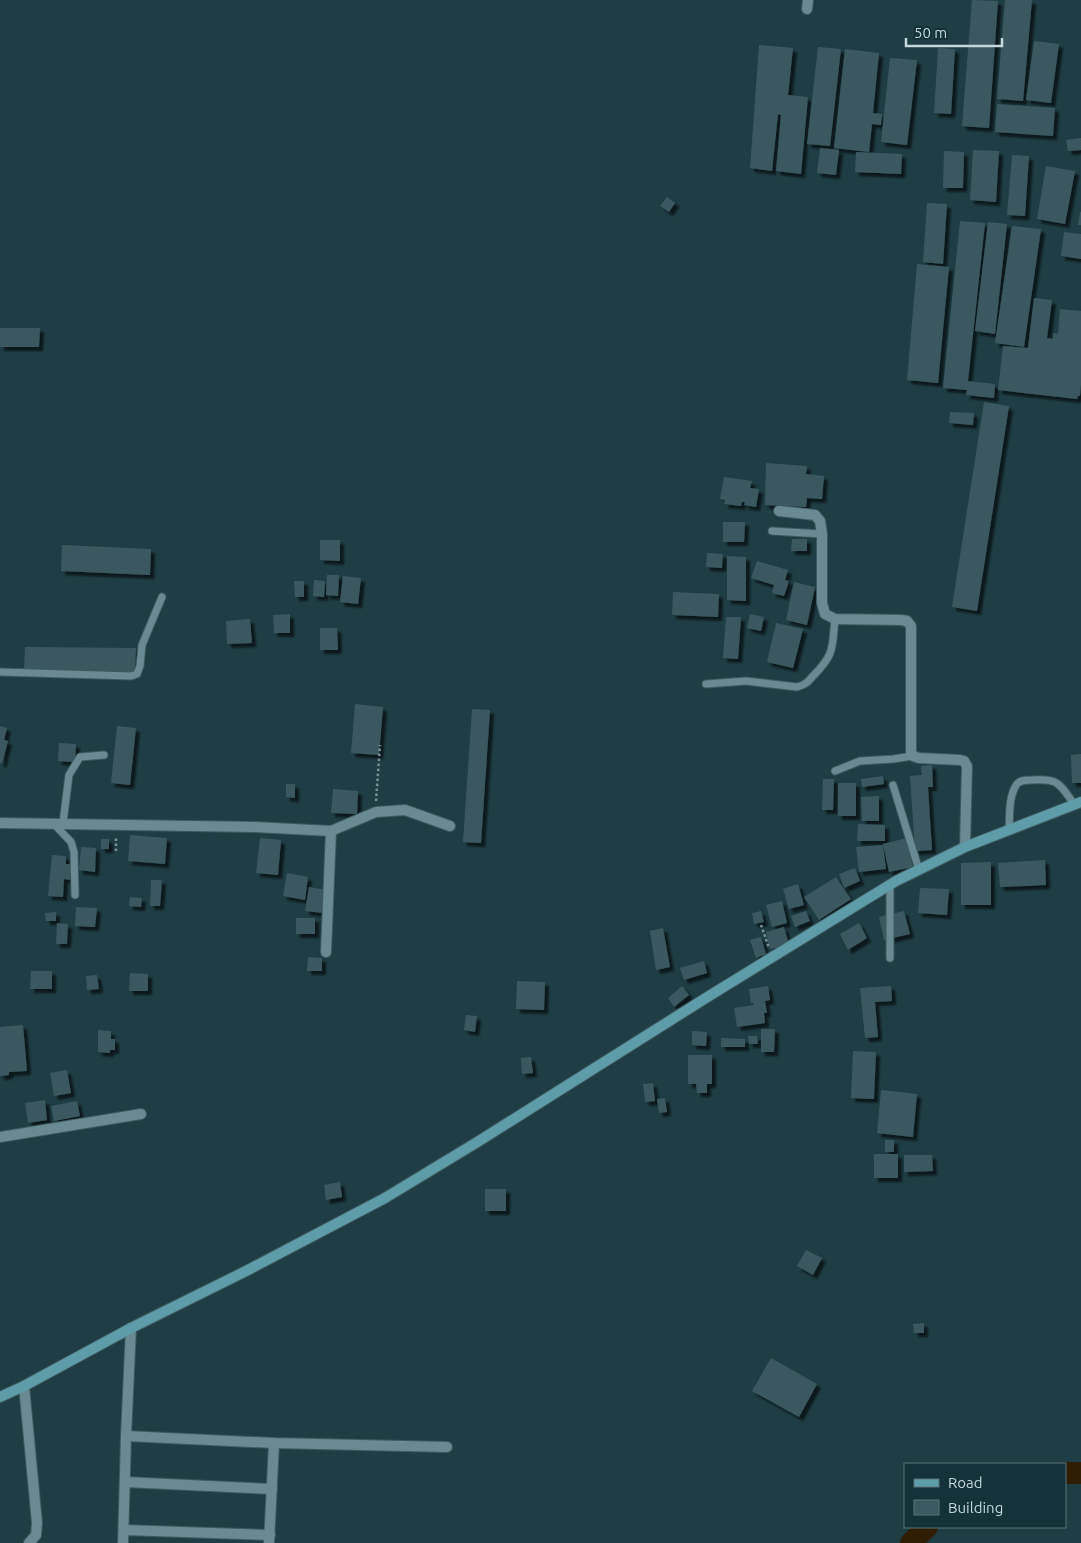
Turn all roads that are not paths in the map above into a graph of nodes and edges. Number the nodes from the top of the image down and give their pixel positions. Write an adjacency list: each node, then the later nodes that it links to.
1 (779, 511): 3 (street)
2 (772, 531): 3 (lane)
3 (822, 534): 5 (street)
4 (162, 597): 6 (lane)
5 (835, 619): 7 (lane); 9 (street)
6 (0, 672)
7 (706, 684)
8 (104, 755): 14 (lane)
9 (913, 756): 10 (lane); 18 (street)
10 (835, 771)
11 (893, 785): 19 (lane)
12 (1077, 803): 16 (street); 16 (lane)
13 (0, 823): 14 (street)
14 (58, 824): 17 (street); 21 (lane)
15 (450, 826): 17 (street)
16 (1009, 830): 18 (street)
17 (331, 831): 22 (street)
18 (965, 847): 19 (street)
19 (919, 870): 20 (street)
20 (890, 885): 23 (lane); 26 (street)
21 (75, 895)
22 (326, 952)
23 (890, 958)
24 (141, 1114): 25 (street)
25 (0, 1138)
26 (131, 1328): 27 (street); 29 (street)
27 (24, 1386): 28 (street); 36 (street)
28 (0, 1397)
29 (126, 1436): 30 (street); 32 (street)
30 (274, 1443): 31 (street); 33 (street)
31 (447, 1447)
32 (124, 1482): 33 (street); 34 (street)
33 (272, 1489): 35 (street)
34 (124, 1530): 35 (street); 37 (street)
35 (270, 1539)
36 (29, 1543)
37 (124, 1543)

